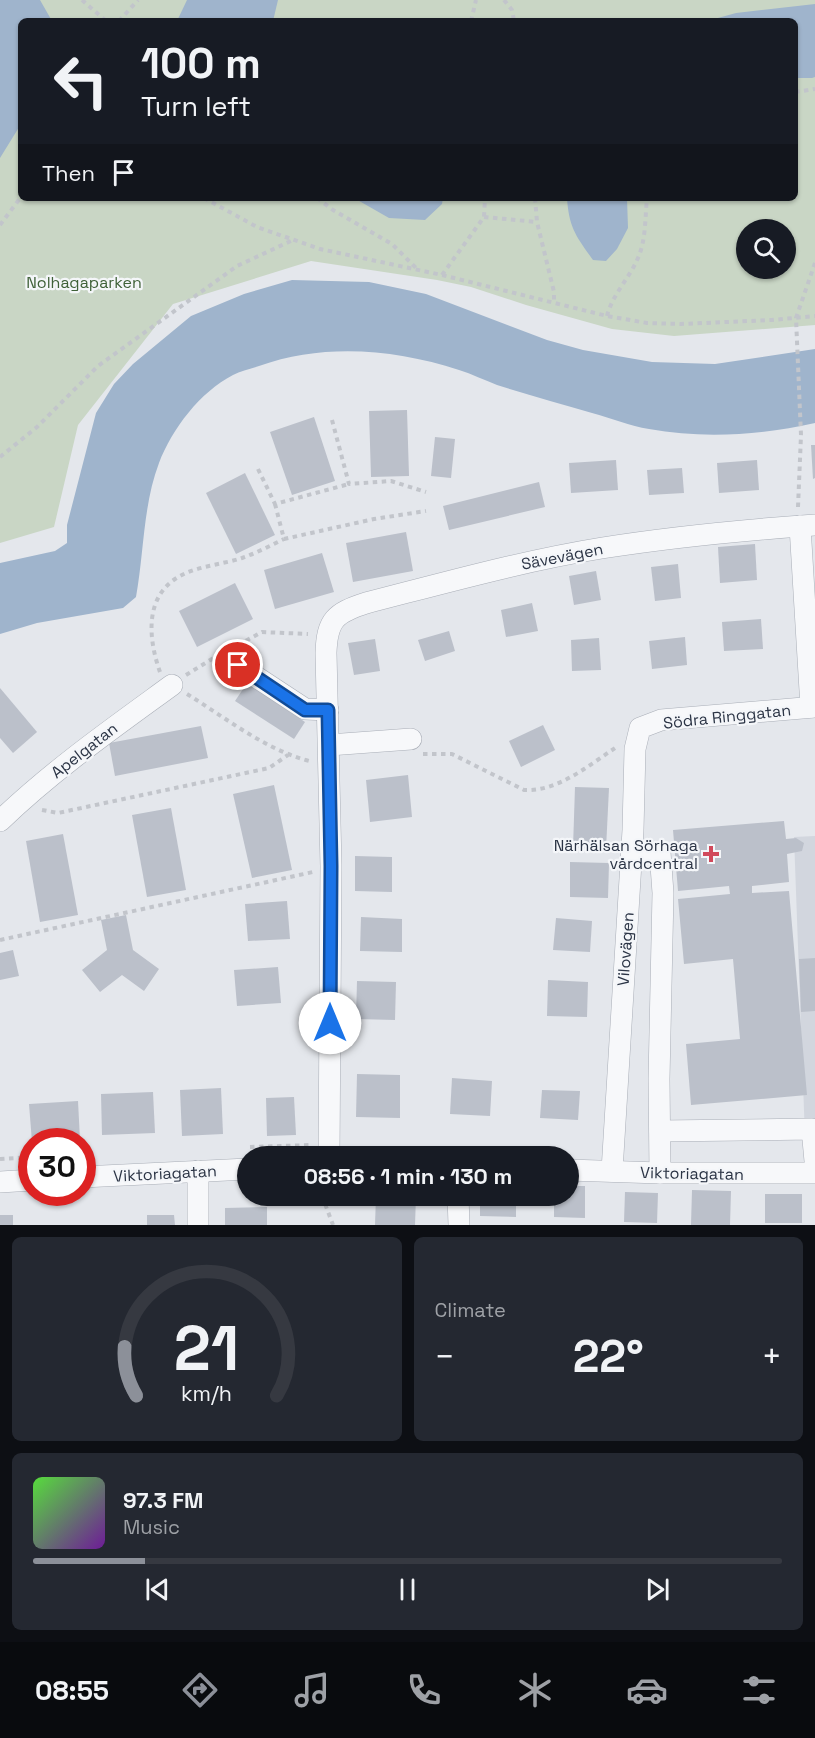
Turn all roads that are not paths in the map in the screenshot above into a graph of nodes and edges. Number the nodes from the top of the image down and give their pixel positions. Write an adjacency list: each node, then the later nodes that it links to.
1 (807, 526): 4 (street); 5 (street, Sävevägen)
2 (238, 665): 5 (street)
3 (172, 685): 9 (street, Apelgatan)
4 (813, 707): 6 (street, Södra Ringgatan)
5 (328, 710): 8 (street)
6 (640, 728): 10 (street, Vilovägen)
7 (415, 746): 8 (street)
8 (329, 753): 13 (street)
9 (0, 821)
10 (632, 853): 12 (street); 18 (street, Vilovägen)
11 (814, 1127): 12 (street); 14 (street)
12 (660, 1131): 19 (street)
13 (329, 1146)
14 (815, 1161)
15 (237, 1169): 17 (street, Viktoriagatan)
16 (579, 1170): 18 (street, Viktoriagatan)
17 (198, 1171): 21 (street, Viktoriagatan); 25 (street)
18 (612, 1171): 19 (street, Viktoriagatan)
19 (660, 1173): 20 (street, Viktoriagatan)
20 (815, 1173)
21 (96, 1176)
22 (18, 1181): 23 (street)
23 (0, 1182)
24 (458, 1206): 26 (street)
25 (198, 1225)
26 (459, 1225)

